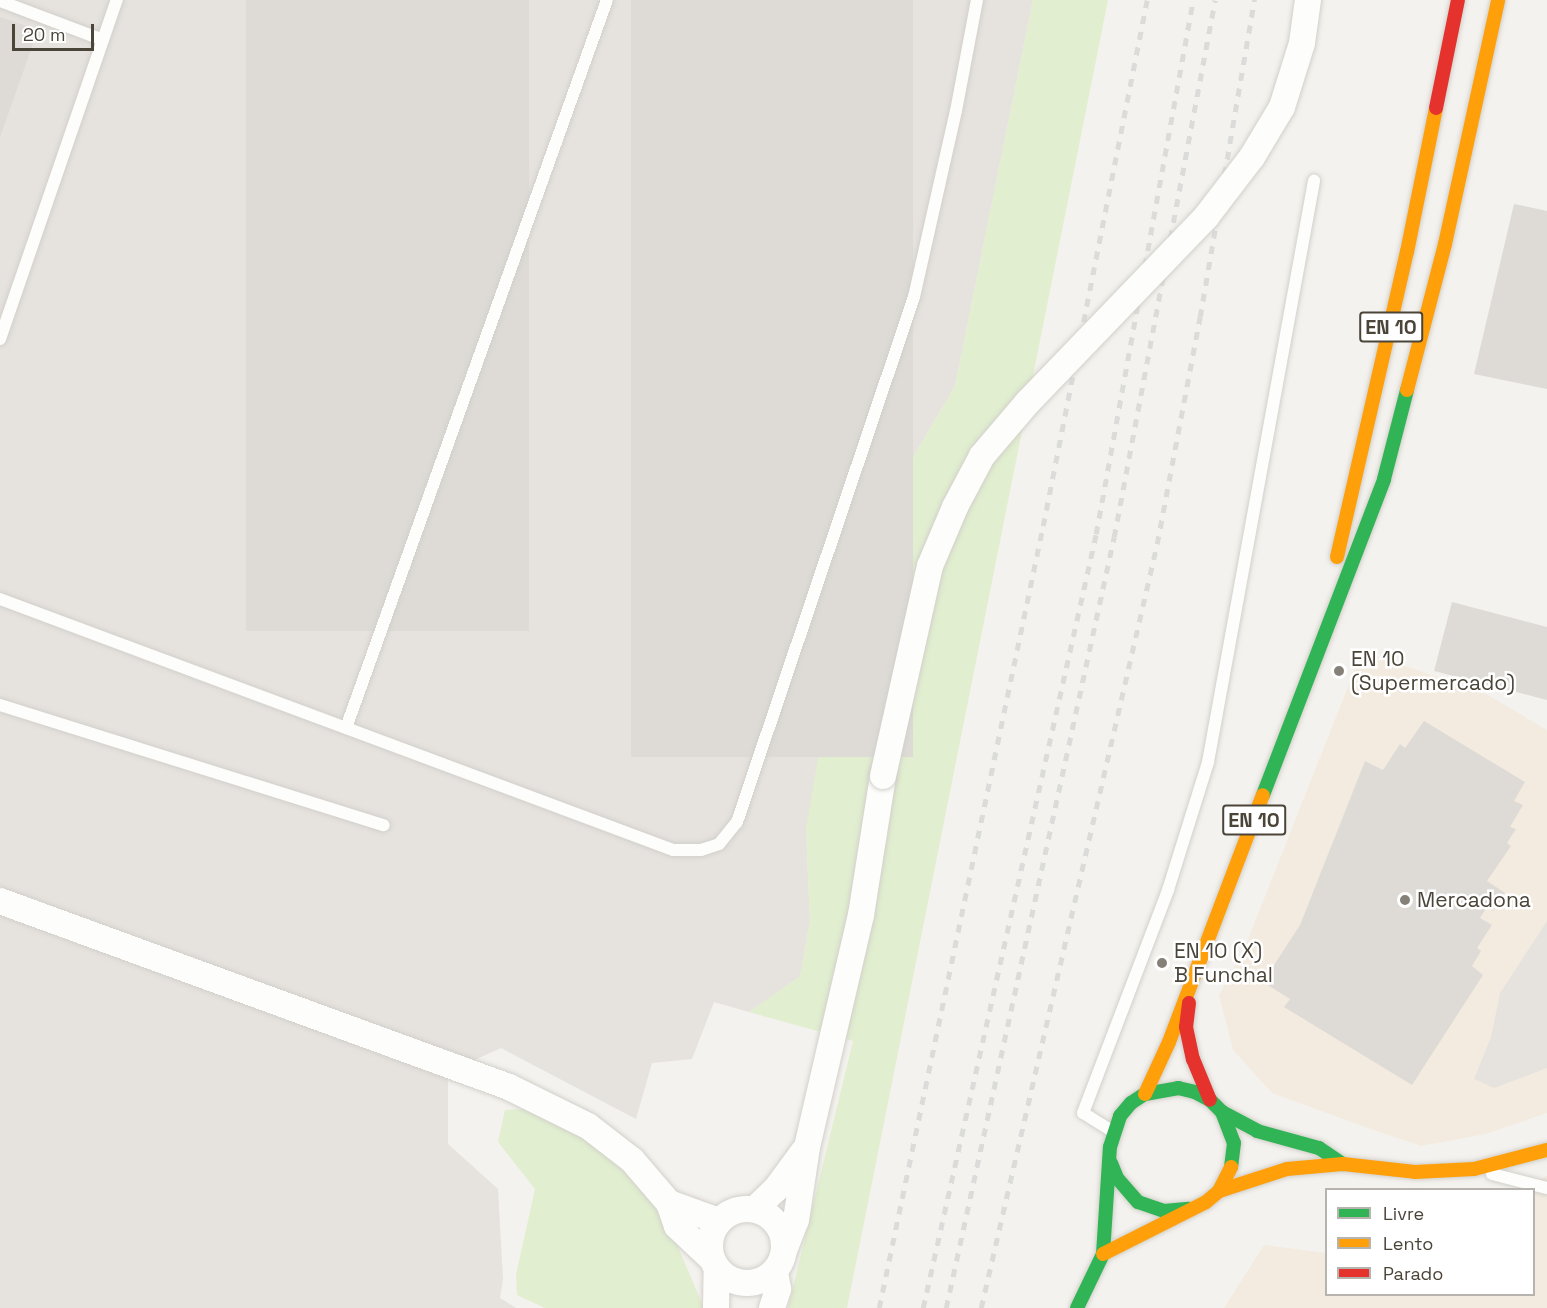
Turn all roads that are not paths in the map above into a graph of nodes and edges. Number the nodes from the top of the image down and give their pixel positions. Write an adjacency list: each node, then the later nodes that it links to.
1 (117, 0): 8 (lane)
2 (607, 0): 14 (lane)
3 (977, 0): 14 (lane)
4 (1308, 0): 22 (street, bridge)
5 (1458, 0): 12 (main road, EN 10)
6 (1498, 0): 12 (main road, EN 10)
7 (0, 1): 8 (lane)
8 (103, 40): 10 (lane)
9 (1314, 181): 21 (lane)
10 (0, 339)
11 (0, 599): 14 (lane)
12 (1316, 652): 17 (main road, EN 10)
13 (0, 705): 15 (lane)
14 (346, 728)
15 (384, 825)
16 (0, 901): 29 (street)
17 (1190, 986): 18 (main road, EN 10); 19 (main road, EN 10)
18 (1145, 1094): 19 (main road, EN 10); 21 (main road, EN 10)
19 (1210, 1100): 20 (main road, EN 10)
20 (1222, 1112): 25 (main road); 28 (main road, EN 10)
21 (1113, 1131): 24 (main road, EN 10)
22 (807, 1147): 31 (street); 33 (street)
23 (1547, 1150): 26 (main road)
24 (1111, 1163): 30 (main road); 34 (main road, EN 10)
25 (1343, 1164): 26 (main road); 28 (main road)
26 (1474, 1169): 27 (lane)
27 (1547, 1188)
28 (1219, 1191): 30 (main road)
29 (669, 1203): 32 (street); 35 (street)
30 (1193, 1208): 34 (main road)
31 (755, 1209): 32 (street); 33 (street)
32 (719, 1221): 35 (street)
33 (785, 1248): 36 (street)
34 (1103, 1254): 39 (main road, EN 10)
35 (714, 1264): 36 (street); 37 (street)
36 (775, 1272): 38 (street)
37 (716, 1308)
38 (772, 1308)
39 (1077, 1308)

